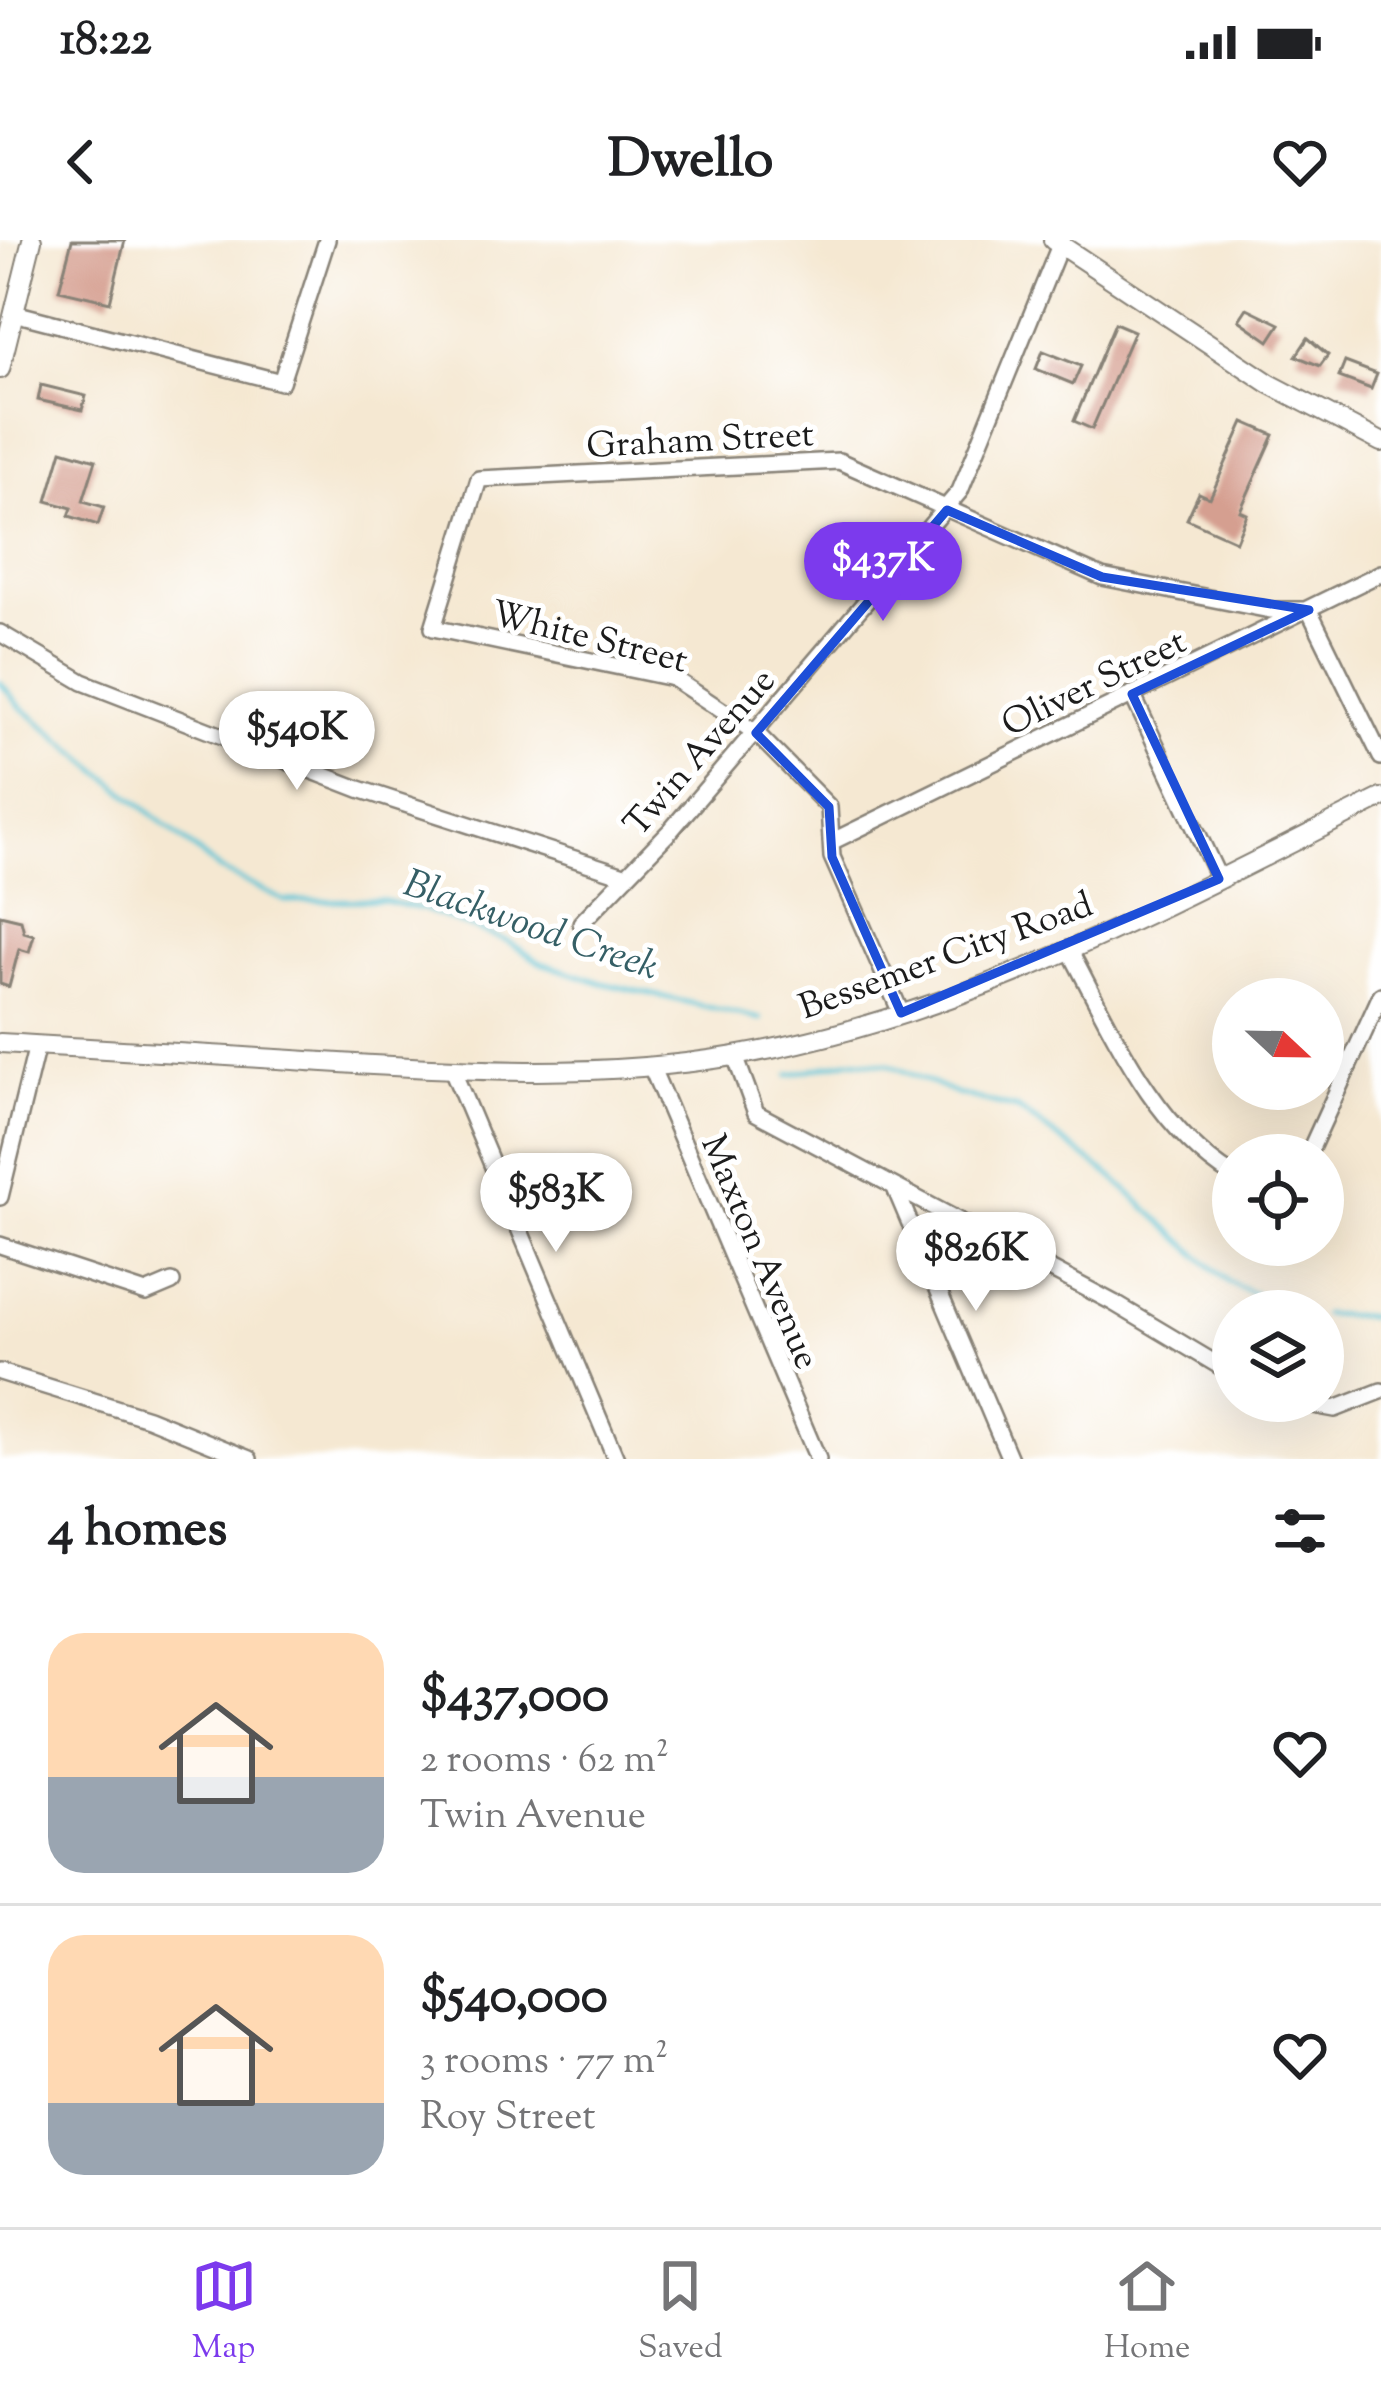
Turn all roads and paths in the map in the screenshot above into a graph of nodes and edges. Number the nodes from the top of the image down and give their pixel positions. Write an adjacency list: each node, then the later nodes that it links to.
1 (32, 240): 4 (main road)
2 (327, 240): 4 (street)
3 (1058, 241): 7 (main road); 8 (street, Twin Avenue)
4 (14, 313): 5 (main road)
5 (3, 345): 6 (main road)
6 (0, 369)
7 (1381, 442)
8 (946, 510): 10 (street, Graham Street); 11 (street, Graham Street); 14 (street, Twin Avenue)
9 (1381, 574): 10 (street, Oliver Street)
10 (1309, 610): 13 (street, Oliver Street); 15 (street)
11 (433, 628): 14 (street, White Street)
12 (0, 633): 18 (street)
13 (1132, 694): 17 (street, Oliver Street); 19 (street)
14 (756, 733): 17 (street, White Street); 18 (street, Twin Avenue)
15 (1381, 757)
16 (1381, 798): 19 (main road, Bessemer City Road)
17 (832, 842): 23 (street, White Street)
18 (627, 876): 20 (street, Twin Avenue)
19 (1219, 879): 21 (main road, Bessemer City Road)
20 (581, 923)
21 (1070, 951): 23 (main road, Bessemer City Road); 30 (street)
22 (1381, 994): 29 (street)
23 (901, 1013): 26 (main road, Bessemer City Road)
24 (0, 1043): 25 (main road, Bessemer City Road)
25 (37, 1045): 28 (main road, Bessemer City Road); 32 (street)
26 (735, 1056): 27 (main road, Bessemer City Road); 31 (street)
27 (652, 1066): 28 (main road, Bessemer City Road); 41 (street, Maxton Avenue)
28 (452, 1070): 40 (street)
29 (1317, 1134)
30 (1212, 1162)
31 (895, 1189): 35 (street); 42 (street)
32 (0, 1197)
33 (0, 1245): 34 (street)
34 (172, 1282)
35 (1212, 1361)
36 (0, 1372): 39 (street)
37 (1381, 1391): 38 (street)
38 (1344, 1405)
39 (249, 1459)
40 (616, 1459)
41 (818, 1459)
42 (1010, 1459)

